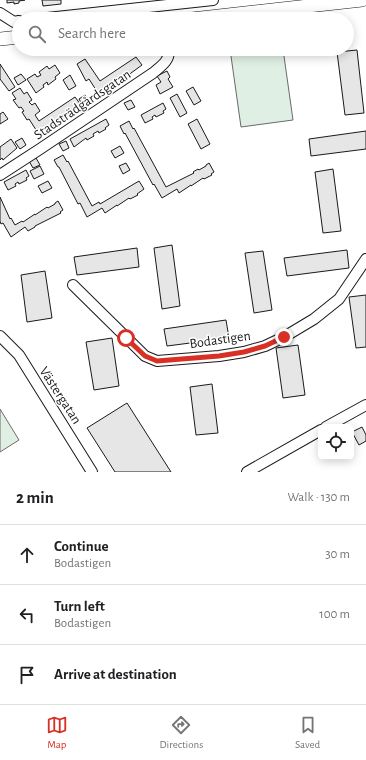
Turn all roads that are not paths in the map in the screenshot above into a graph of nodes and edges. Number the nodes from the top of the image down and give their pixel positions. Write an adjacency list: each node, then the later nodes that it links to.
1 (213, 0): 3 (street)
2 (362, 0): 4 (main road)
3 (102, 12)
4 (255, 12)
5 (0, 13): 6 (street)
6 (12, 21)
7 (12, 38): 8 (main road)
8 (0, 39)
9 (168, 56): 10 (street, Stadsträdgårdsgatan)
10 (0, 175)
11 (366, 259): 12 (street, Bodastigen)
12 (73, 285)
13 (0, 336): 17 (street, Västergatan)
14 (366, 405): 15 (street)
15 (331, 424)
16 (318, 432): 18 (street)
17 (92, 472)
18 (246, 472)

